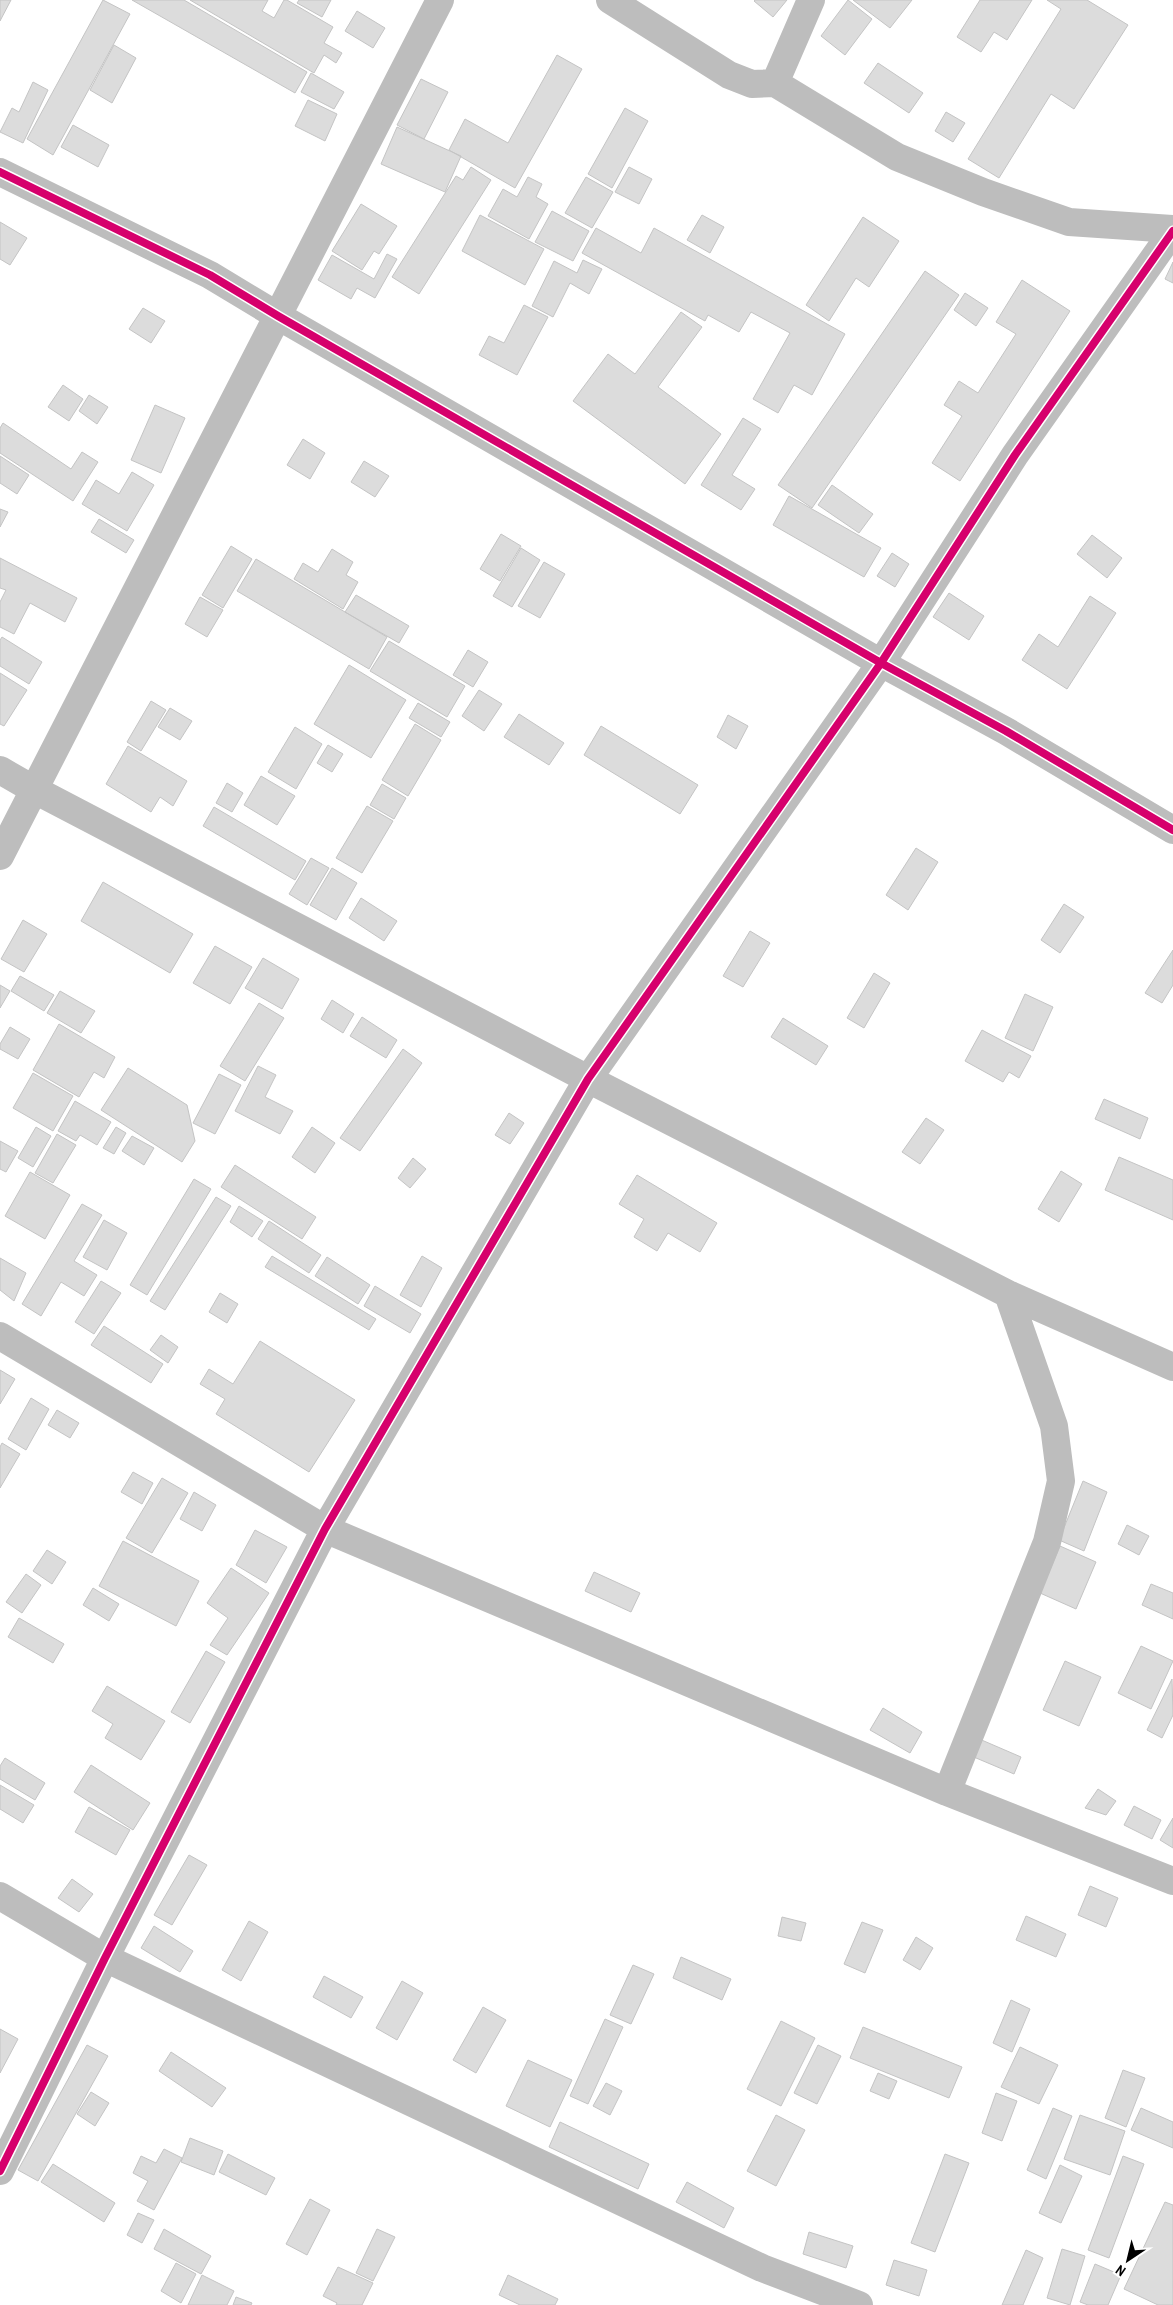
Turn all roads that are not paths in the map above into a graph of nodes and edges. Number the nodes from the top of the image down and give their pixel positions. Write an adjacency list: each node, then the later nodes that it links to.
1 (440, 0): 7 (street)
2 (610, 0): 4 (street)
3 (811, 0): 4 (street)
4 (775, 83): 6 (street)
5 (0, 172): 7 (street)
6 (1173, 230): 8 (street)
7 (278, 316): 8 (street); 10 (street)
8 (881, 664): 11 (street); 13 (street)
9 (0, 770): 10 (street)
10 (33, 789): 12 (street); 13 (street)
11 (1173, 830)
12 (0, 856)
13 (588, 1079): 14 (street); 17 (street)
14 (1008, 1294): 16 (street); 18 (street)
15 (0, 1336): 17 (street)
16 (1173, 1368)
17 (325, 1530): 18 (street); 21 (street)
18 (947, 1792): 19 (street)
19 (1173, 1881)
20 (0, 1896): 21 (street)
21 (105, 1958): 22 (street); 23 (street)
22 (0, 2171)
23 (859, 2305)

